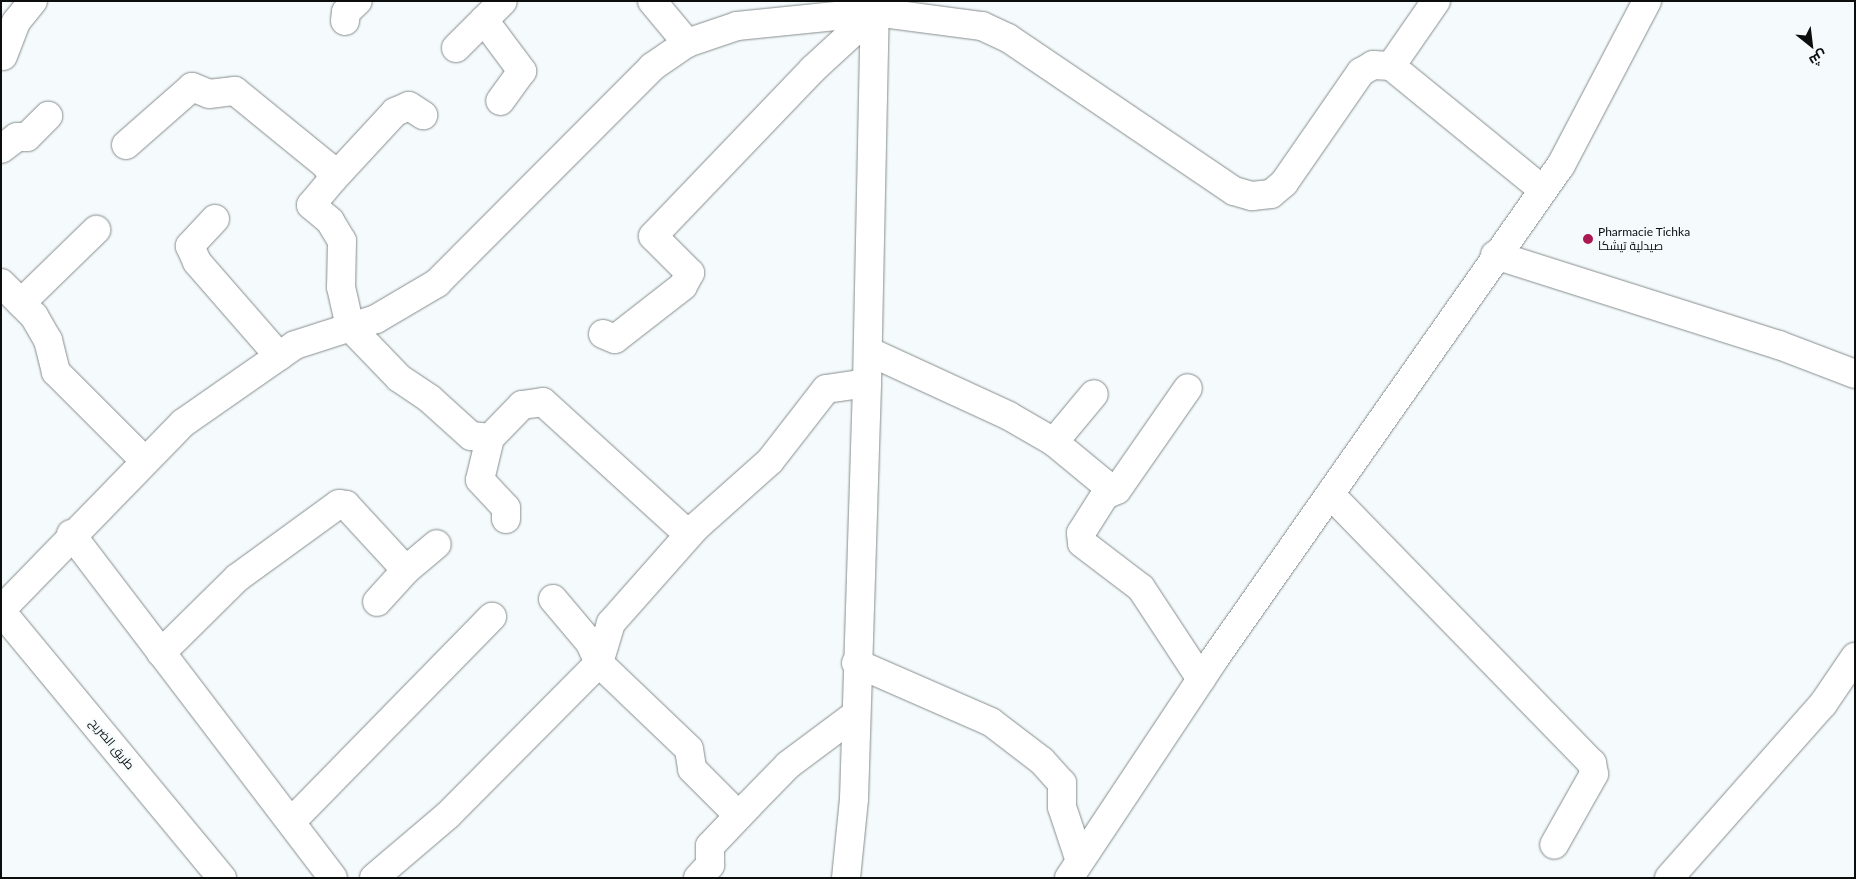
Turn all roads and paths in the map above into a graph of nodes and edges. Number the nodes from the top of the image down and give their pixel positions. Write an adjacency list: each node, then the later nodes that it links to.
1 (33, 1): 9 (street)
2 (652, 1): 7 (street)
3 (1436, 1): 10 (street)
4 (1647, 1): 17 (street)
5 (875, 7): 7 (street); 10 (street); 24 (street); 25 (street)
6 (494, 11): 8 (street); 11 (street)
7 (687, 43): 23 (street)
8 (456, 48)
9 (3, 56)
10 (1391, 66): 17 (street)
11 (500, 101)
12 (423, 115): 16 (street)
13 (48, 116): 15 (street)
14 (126, 146): 16 (street)
15 (1, 149)
16 (333, 178): 23 (street)
17 (1542, 189): 20 (street)
18 (215, 219): 26 (street)
19 (96, 230): 22 (street)
20 (1495, 255): 27 (street); 34 (street)
21 (1, 283): 22 (street)
22 (21, 304): 33 (street)
23 (350, 327): 26 (street); 31 (street)
24 (603, 334)
25 (868, 351): 28 (street); 32 (street)
26 (279, 356): 33 (street)
27 (1855, 374)
28 (868, 383): 38 (street); 48 (street)
29 (1188, 388): 35 (street)
30 (1094, 394): 32 (street)
31 (490, 438): 36 (street); 38 (street)
32 (1054, 442): 35 (street)
33 (144, 460): 37 (street)
34 (1330, 494): 49 (street); 53 (street)
35 (1105, 495): 49 (street)
36 (506, 519)
37 (71, 534): 43 (street); 45 (street)
38 (689, 535): 47 (street)
39 (437, 544): 40 (street)
40 (406, 570): 42 (street); 45 (street)
41 (554, 599): 47 (street)
42 (377, 602)
43 (1, 611): 55 (street, طريق الضريح)
44 (492, 617): 52 (street)
45 (160, 653): 52 (street)
46 (1855, 657): 60 (street)
47 (599, 663): 51 (street); 57 (street)
48 (856, 663): 50 (street); 54 (street)
49 (1201, 679): 54 (street)
50 (855, 715): 51 (street); 59 (street)
51 (739, 816): 58 (street)
52 (292, 821): 56 (street)
53 (1554, 845)
54 (1074, 868)
55 (222, 878)
56 (333, 878)
57 (374, 878)
58 (698, 878)
59 (846, 878)
60 (1669, 878)

